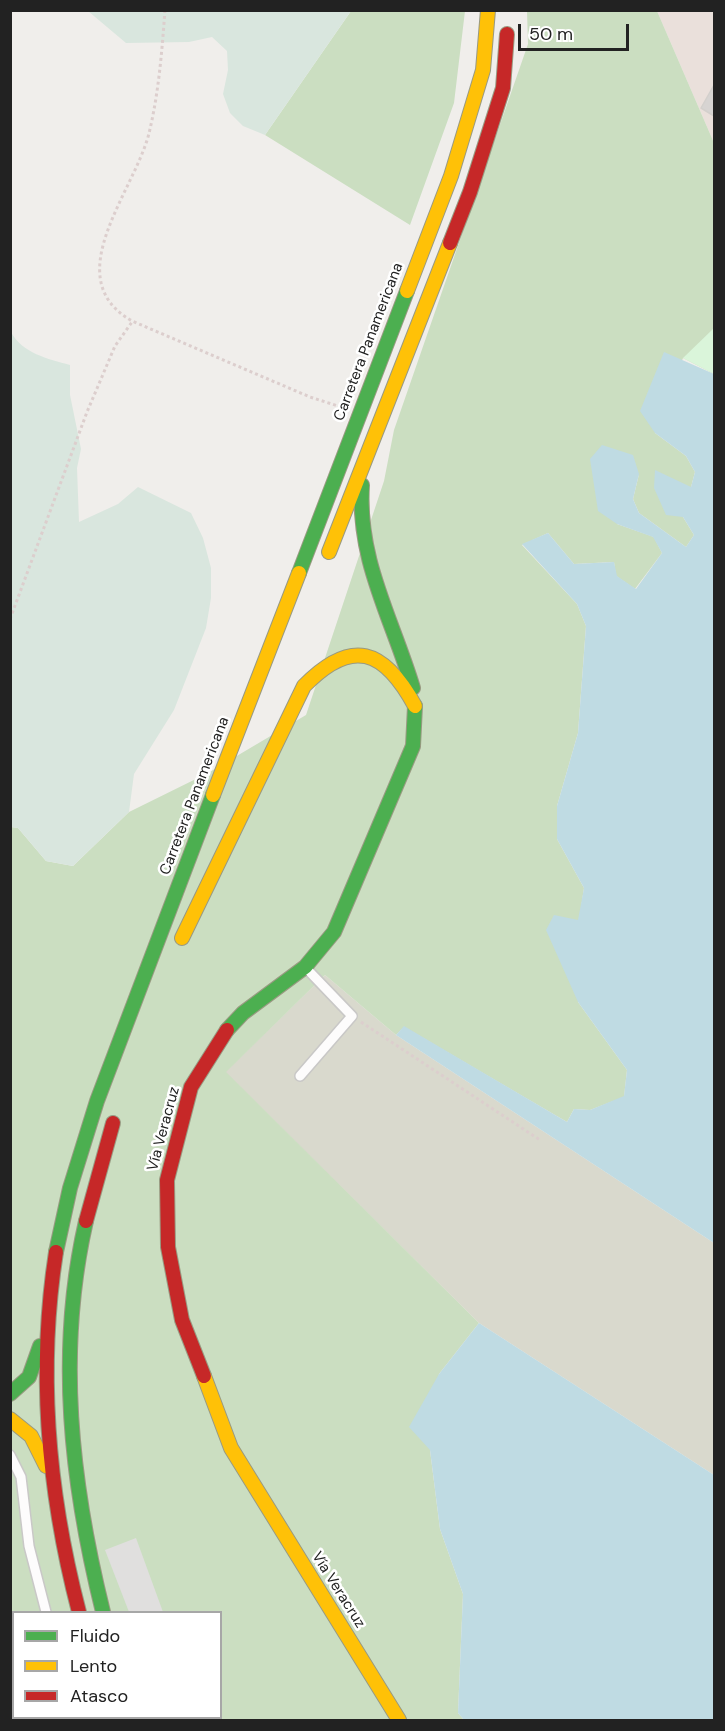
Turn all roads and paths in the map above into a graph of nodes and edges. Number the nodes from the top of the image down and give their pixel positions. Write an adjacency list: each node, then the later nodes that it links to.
1 (165, 10): 4 (path)
2 (488, 10): 5 (main road, Carretera Panamericana)
3 (508, 22): 6 (main road)
4 (132, 321): 5 (path); 8 (path)
5 (360, 413): 16 (main road, Carretera Panamericana)
6 (366, 461): 7 (main road); 9 (main road, Vía Veracruz)
7 (325, 563)
8 (10, 619)
9 (415, 706): 10 (main road); 11 (main road, Vía Veracruz)
10 (241, 783)
11 (305, 967): 12 (lane); 24 (main road, Vía Veracruz)
12 (352, 1016): 13 (lane); 15 (path)
13 (300, 1076)
14 (116, 1111): 23 (main road)
15 (540, 1140)
16 (47, 1317): 17 (main road); 20 (main road, Carretera Panamericana)
17 (10, 1394)
18 (10, 1419): 20 (main road)
19 (10, 1455): 21 (lane)
20 (49, 1473): 22 (main road, Carretera Panamericana)
21 (46, 1611)
22 (79, 1611)
23 (104, 1611)
24 (399, 1720)

